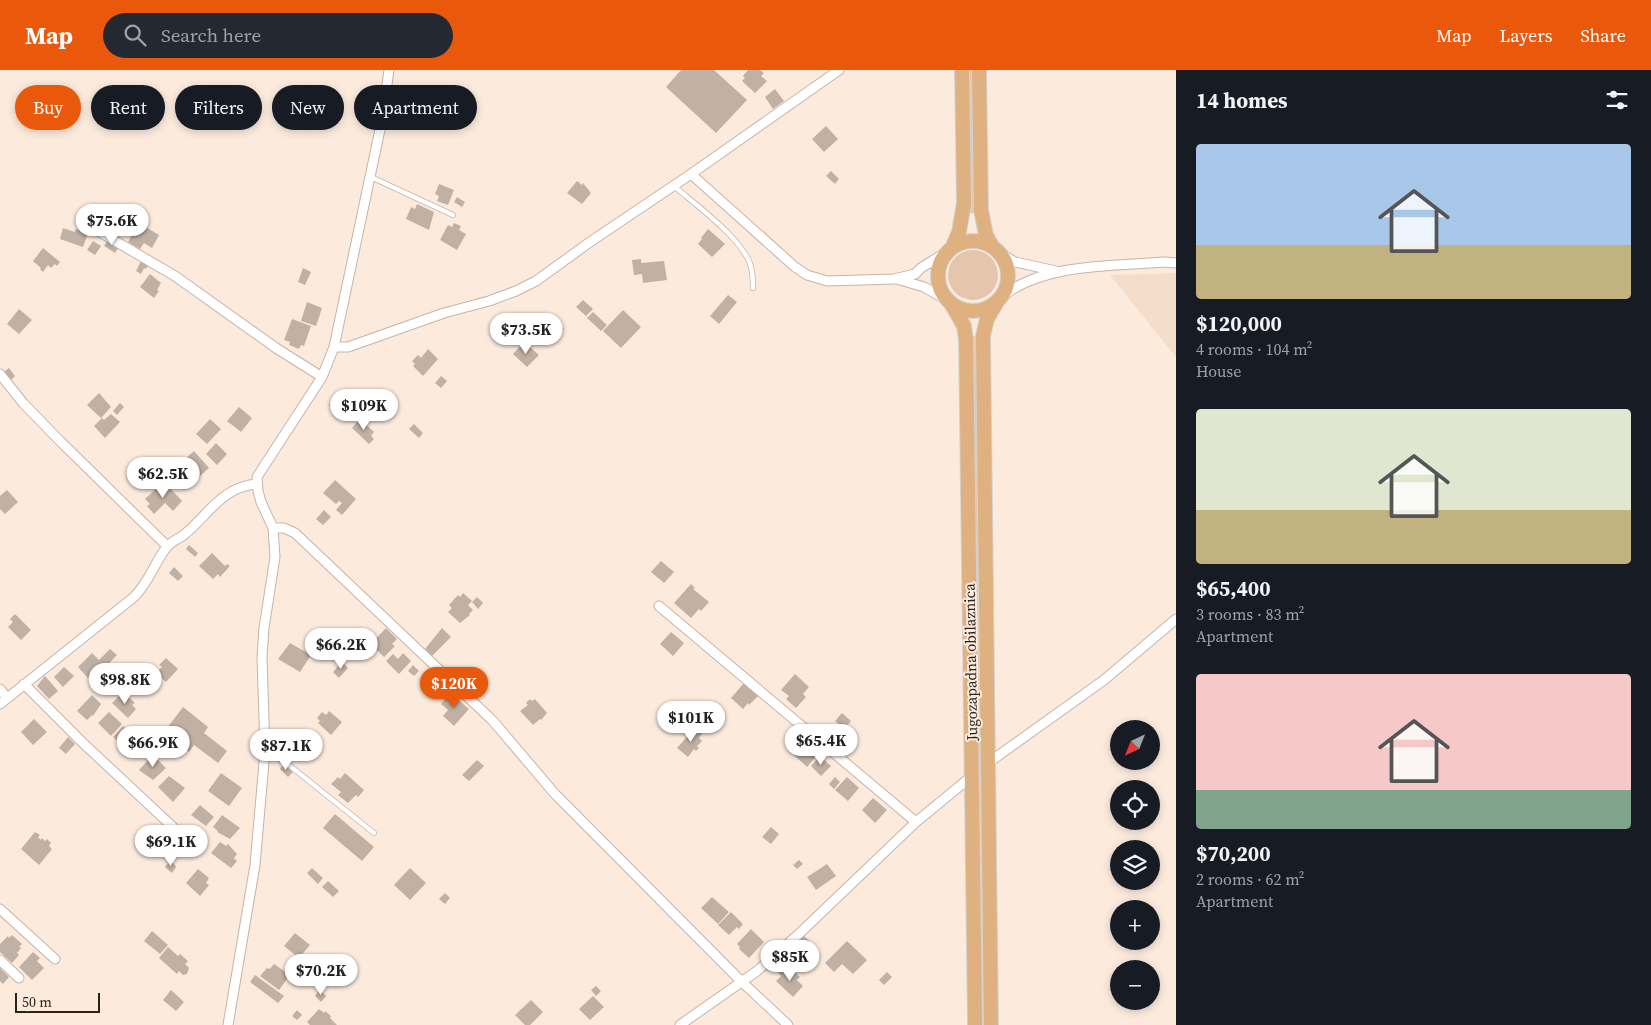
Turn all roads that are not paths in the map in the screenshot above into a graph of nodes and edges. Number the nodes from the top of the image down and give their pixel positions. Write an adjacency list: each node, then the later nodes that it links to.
1 (389, 70): 6 (street)
2 (839, 70): 5 (street)
3 (962, 70): 10 (main road)
4 (979, 70): 11 (main road)
5 (691, 174): 7 (street); 14 (street)
6 (371, 177): 8 (lane); 18 (street)
7 (674, 186): 15 (lane); 18 (street)
8 (453, 215)
9 (98, 231): 20 (street)
10 (949, 250): 11 (main road); 14 (street); 17 (main road)
11 (996, 250): 13 (street); 16 (main road)
12 (1176, 263): 13 (street)
13 (1057, 271): 16 (street)
14 (894, 279): 17 (street)
15 (753, 288)
16 (999, 299): 17 (main road); 30 (main road, Jugozapadna obilaznica)
17 (949, 302): 31 (main road, Jugozapadna obilaznica)
18 (334, 347): 20 (street)
19 (0, 374): 23 (street)
20 (322, 377): 21 (street)
21 (257, 484): 22 (street); 23 (street)
22 (273, 528): 29 (street); 39 (street)
23 (167, 546): 26 (street)
24 (659, 606): 32 (street)
25 (1176, 619): 30 (street)
26 (24, 684): 28 (street); 33 (street)
27 (0, 689): 28 (street)
28 (4, 701)
29 (265, 751): 34 (lane); 40 (street)
30 (988, 763): 44 (main road, Jugozapadna obilaznica)
31 (972, 776): 32 (street); 43 (main road, Jugozapadna obilaznica)
32 (916, 822): 39 (street)
33 (174, 828)
34 (374, 833)
35 (0, 909): 36 (street)
36 (55, 959)
37 (0, 960): 38 (street)
38 (19, 978)
39 (742, 982): 41 (street); 42 (street)
40 (228, 1025)
41 (680, 1025)
42 (788, 1025)
43 (975, 1025)
44 (991, 1025)

